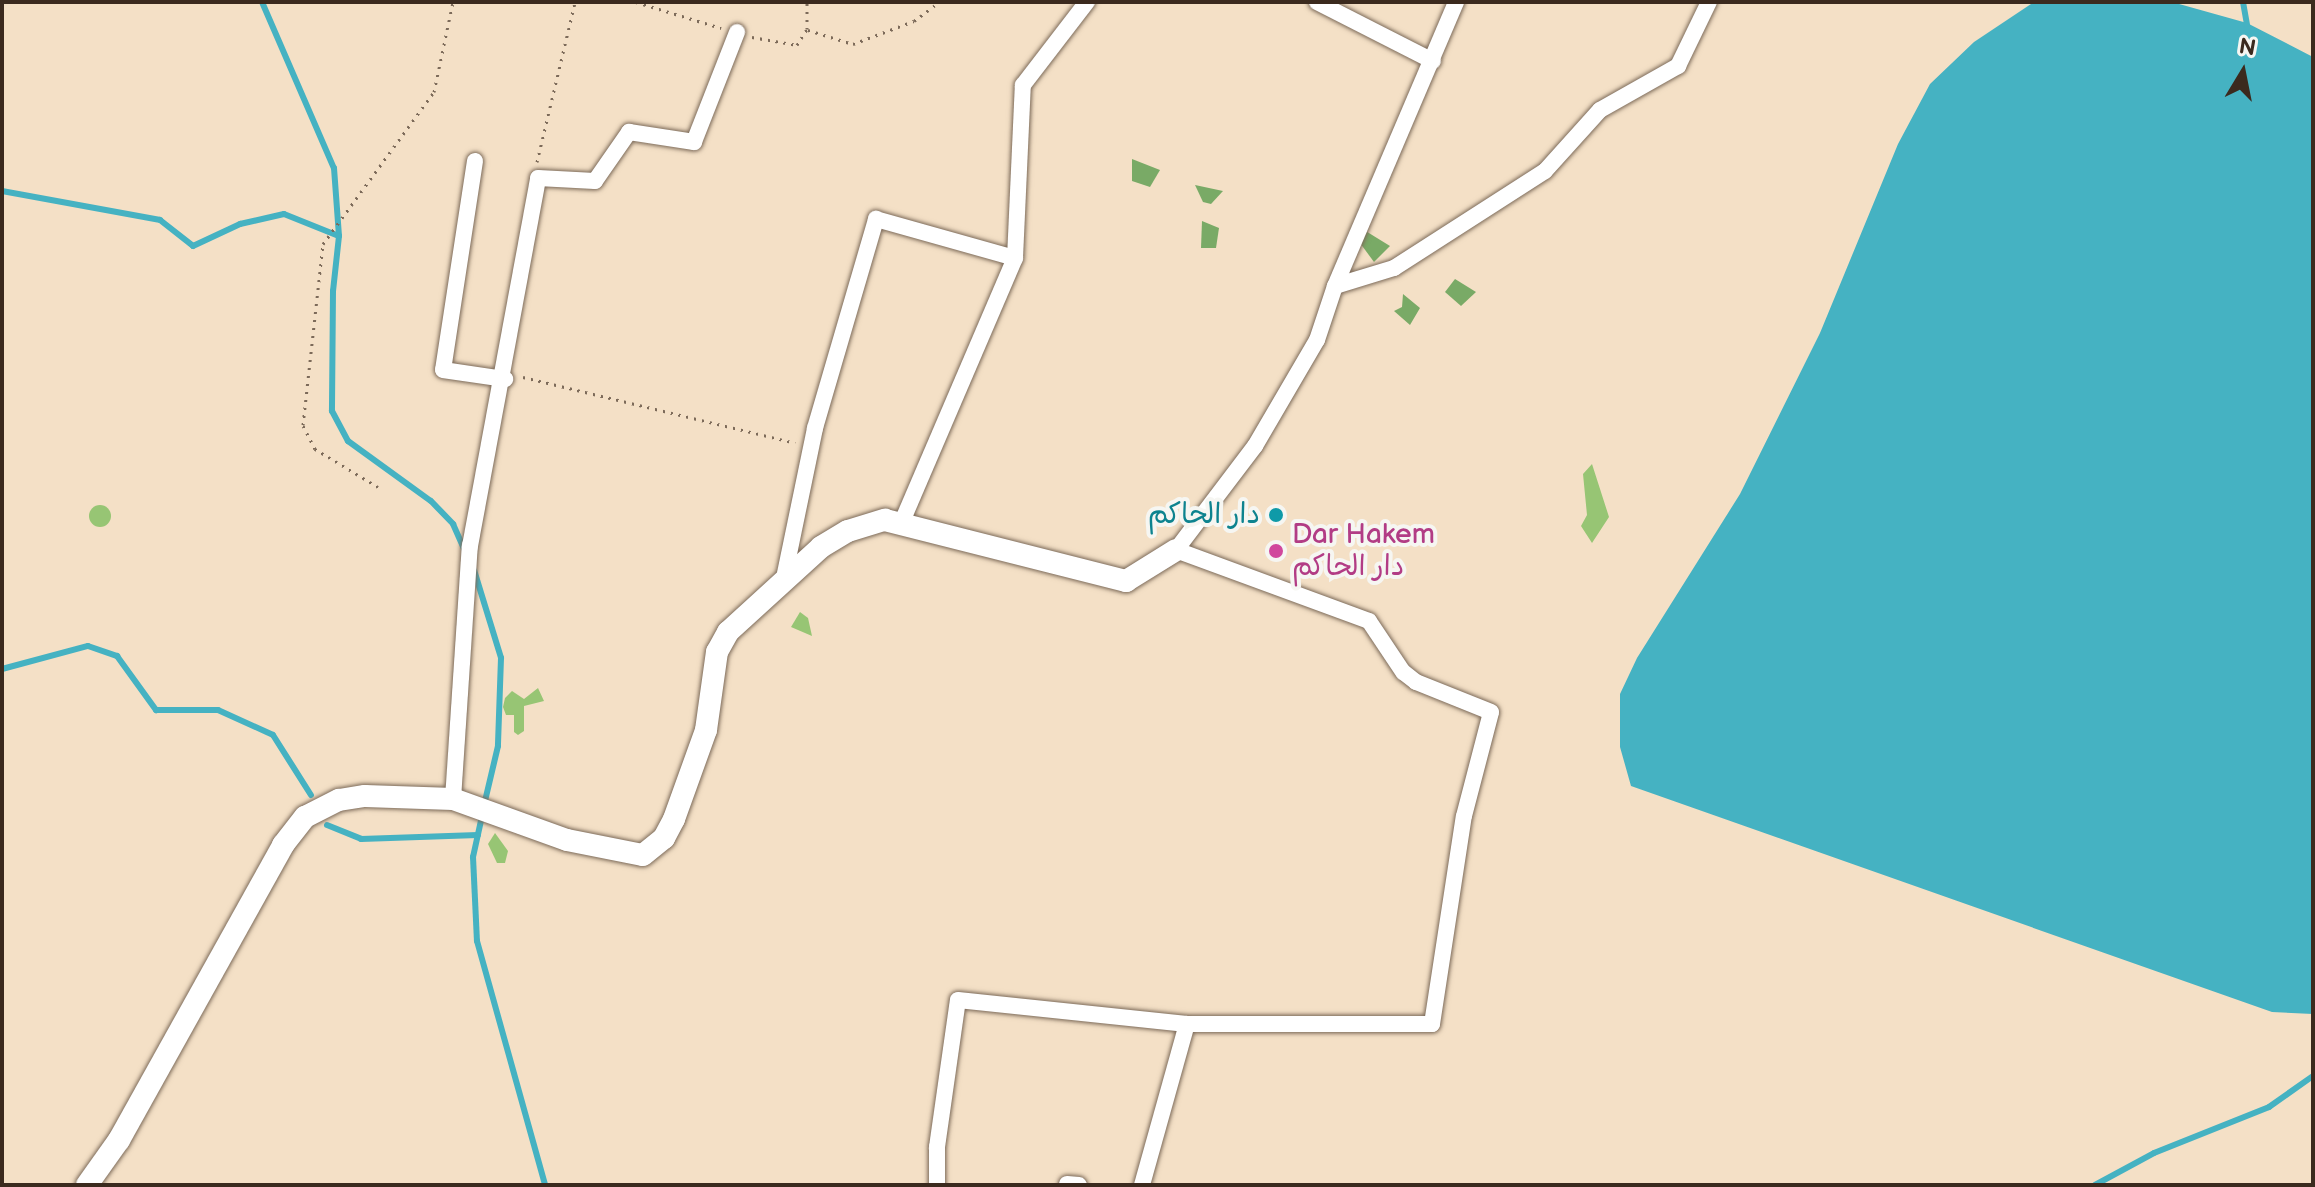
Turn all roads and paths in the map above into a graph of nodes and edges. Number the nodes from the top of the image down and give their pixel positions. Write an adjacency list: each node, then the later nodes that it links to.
1 (453, 2): 17 (path)
2 (575, 2): 12 (path)
3 (939, 2): 8 (path)
4 (1087, 2): 13 (street)
5 (1317, 2): 10 (street)
6 (1456, 2): 10 (street)
7 (1709, 2): 14 (street)
8 (807, 29)
9 (737, 32): 12 (street)
10 (1433, 61): 14 (street)
11 (475, 161): 15 (street)
12 (538, 178): 15 (street)
13 (1015, 258): 16 (street); 18 (street)
14 (1335, 286): 19 (street)
15 (505, 376): 16 (path); 21 (street)
16 (811, 447): 20 (street)
17 (378, 487)
18 (901, 524): 19 (street); 20 (street)
19 (1176, 550): 22 (street)
20 (784, 578): 21 (street)
21 (453, 799): 23 (street)
22 (1187, 1024): 24 (street); 25 (street)
23 (87, 1185)
24 (937, 1185)
25 (1142, 1185)

